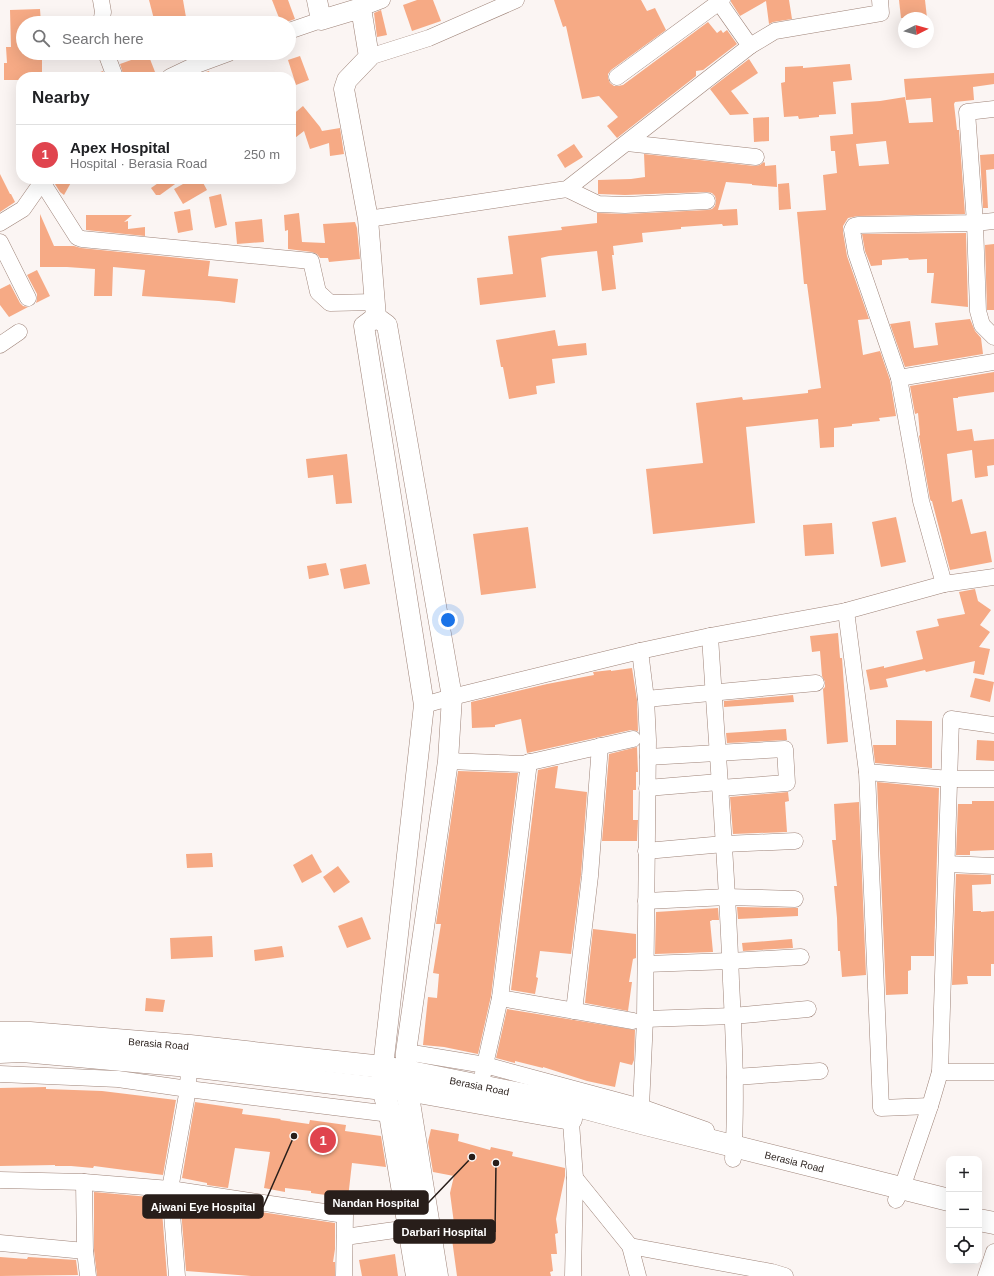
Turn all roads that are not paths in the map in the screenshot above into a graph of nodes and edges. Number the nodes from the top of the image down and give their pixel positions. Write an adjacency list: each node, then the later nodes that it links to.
1 (101, 0): 8 (street)
2 (317, 0): 9 (street)
3 (382, 0): 7 (street)
4 (516, 0): 12 (street)
5 (880, 0): 11 (street)
6 (721, 1): 11 (street); 17 (street)
7 (361, 8): 9 (street); 12 (street)
8 (102, 16)
9 (321, 20): 10 (street)
10 (296, 28)
11 (750, 46): 19 (street)
12 (369, 56): 25 (street)
13 (109, 60): 15 (street)
14 (210, 60): 16 (street)
15 (113, 72)
16 (180, 72)
17 (617, 76)
18 (994, 109): 28 (street)
19 (626, 143): 20 (street); 23 (street)
20 (756, 157)
21 (41, 184): 27 (street)
22 (45, 184): 31 (street)
23 (567, 190): 24 (street); 25 (street)
24 (706, 201)
25 (368, 219): 31 (street)
26 (994, 222): 28 (street)
27 (0, 223)
28 (975, 223): 33 (street); 36 (street)
29 (0, 242): 30 (street)
30 (28, 298)
31 (376, 309): 44 (street); 46 (street)
32 (20, 332): 34 (street)
33 (994, 337)
34 (0, 346)
35 (994, 362): 36 (street)
36 (899, 378): 38 (street)
37 (994, 577): 38 (street)
38 (944, 584): 39 (street)
39 (846, 611): 40 (street); 54 (street)
40 (710, 636): 41 (street); 43 (street)
41 (640, 651): 44 (street); 45 (street)
42 (816, 683): 43 (street)
43 (714, 693): 45 (street); 50 (street)
44 (452, 697): 46 (street); 52 (street)
45 (646, 699): 51 (street)
46 (424, 705): 78 (street)
47 (994, 725): 55 (street)
48 (633, 739): 49 (street)
49 (600, 746): 53 (street); 72 (street)
50 (717, 752): 51 (street); 57 (street); 57 (street)
51 (648, 757): 58 (street)
52 (448, 760): 53 (street); 79 (street)
53 (529, 762): 70 (street)
54 (867, 772): 55 (street); 88 (street)
55 (950, 779): 56 (street); 62 (street)
56 (994, 779)
57 (719, 785): 58 (street); 60 (street)
58 (647, 788): 61 (street)
59 (795, 842): 60 (street)
60 (724, 844): 61 (street); 64 (street)
61 (646, 851): 66 (street)
62 (947, 864): 63 (street); 81 (street)
63 (994, 866)
64 (727, 897): 65 (street); 66 (street); 68 (street)
65 (795, 899)
66 (646, 901): 69 (street)
67 (801, 956): 68 (street)
68 (730, 961): 69 (street); 73 (street)
69 (646, 964): 74 (street)
70 (500, 998): 72 (street); 85 (street)
71 (808, 1010): 73 (street)
72 (574, 1011): 74 (street)
73 (733, 1016): 74 (street); 84 (street)
74 (639, 1020): 89 (street)
75 (0, 1033): 78 (main road, Berasia Road)
76 (0, 1052): 77 (main road, Berasia Road)
77 (189, 1066): 86 (street); 87 (main road, Berasia Road)
78 (383, 1067): 79 (main road, Berasia Road); 87 (main road)
79 (406, 1071): 85 (main road, Berasia Road); 87 (main road, Berasia Road); 115 (main road)
80 (820, 1071): 84 (street)
81 (940, 1072): 82 (street); 88 (street)
82 (994, 1072)
83 (0, 1074): 86 (street)
84 (734, 1077): 92 (street)
85 (481, 1085): 89 (street); 90 (main road, Berasia Road)
86 (188, 1089): 91 (street); 96 (street)
87 (383, 1089): 91 (main road)
88 (930, 1106): 97 (street)
89 (641, 1107): 92 (street)
90 (570, 1112): 92 (main road, Berasia Road); 93 (street)
91 (390, 1114): 104 (main road)
92 (734, 1149): 97 (main road, Berasia Road)
93 (575, 1178): 107 (street); 116 (street)
94 (0, 1180): 95 (street)
95 (84, 1182): 96 (street); 108 (street)
96 (170, 1189): 105 (street); 112 (street)
97 (899, 1194): 98 (main road, Berasia Road); 101 (main road, Berasia Road)
98 (946, 1200)
99 (982, 1207): 100 (main road)
100 (994, 1210)
101 (946, 1212)
102 (982, 1221): 103 (main road)
103 (994, 1223)
104 (409, 1228): 105 (street); 114 (main road)
105 (345, 1237): 113 (street)
106 (0, 1243): 108 (street)
107 (630, 1246): 110 (street); 117 (street)
108 (85, 1251): 111 (street)
109 (994, 1252): 118 (street)
110 (776, 1275)
111 (88, 1276)
112 (177, 1276)
113 (344, 1276)
114 (417, 1276)
115 (437, 1276)
116 (573, 1276)
117 (638, 1276)
118 (986, 1276)

